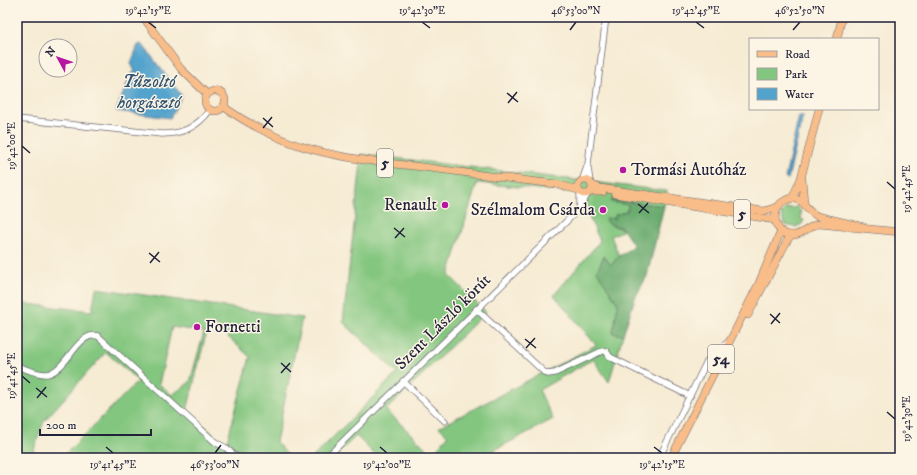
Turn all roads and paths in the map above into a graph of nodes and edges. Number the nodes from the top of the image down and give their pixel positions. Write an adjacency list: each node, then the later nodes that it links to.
1 (143, 17): 5 (main road)
2 (606, 17): 11 (street, Szent László körút)
3 (842, 17): 4 (main road)
4 (836, 38)
5 (208, 94): 6 (main road); 7 (main road)
6 (224, 107): 7 (main road); 11 (main road, 5)
7 (210, 110): 9 (street)
8 (819, 110): 10 (main road)
9 (17, 119)
10 (802, 178): 12 (main road); 13 (main road)
11 (585, 187): 14 (main road, 5); 23 (street, Szent László körút)
12 (792, 199): 13 (main road); 15 (main road, 5)
13 (804, 203): 16 (main road)
14 (709, 206): 15 (main road, 5); 17 (main road, 5)
15 (777, 207): 17 (main road, 5)
16 (810, 210): 18 (main road); 19 (main road)
17 (775, 220): 20 (main road, 5)
18 (864, 227): 19 (main road); 21 (main road)
19 (807, 229): 22 (main road)
20 (781, 231): 22 (main road); 24 (main road, 54)
21 (900, 232)
22 (791, 235): 33 (main road, 54)
23 (476, 309): 26 (street, Szent László körút); 27 (street)
24 (731, 340): 27 (street); 32 (main road, 54)
25 (17, 366): 29 (street)
26 (403, 381): 28 (street); 30 (street, Szent László körút)
27 (690, 396): 31 (street)
28 (445, 421)
29 (238, 458)
30 (326, 458)
31 (659, 458)
32 (671, 458)
33 (676, 458)

